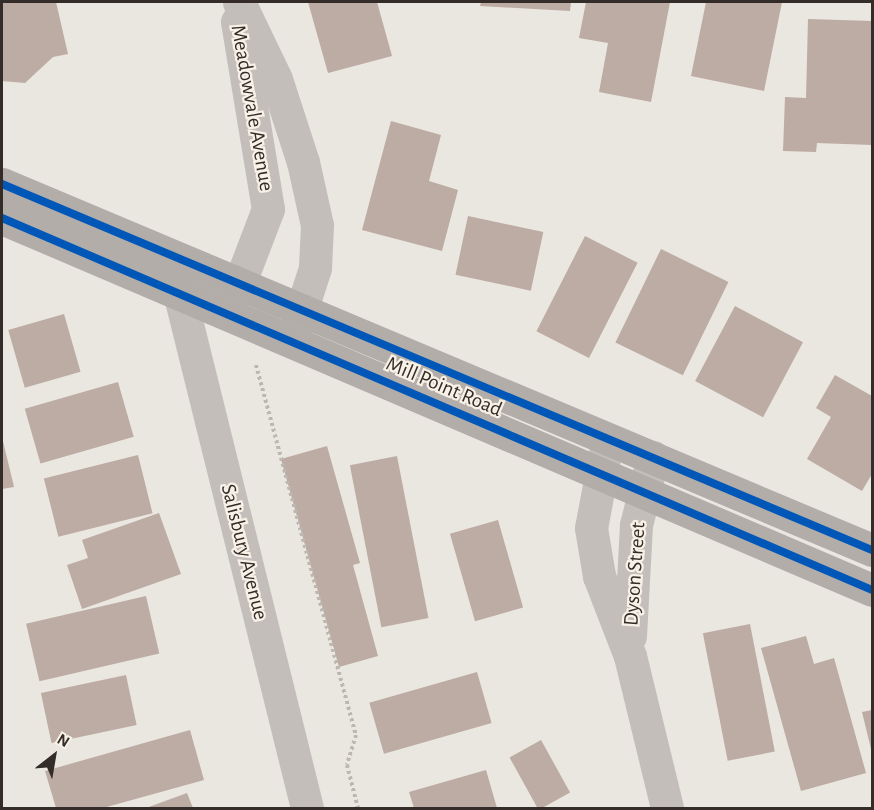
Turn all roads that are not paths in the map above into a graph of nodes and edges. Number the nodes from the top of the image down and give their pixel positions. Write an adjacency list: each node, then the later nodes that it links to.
1 (234, 2): 5 (street, Meadowvale Avenue)
2 (239, 2): 7 (street, Meadowvale Avenue)
3 (2, 184): 5 (main road, Mill Point Road)
4 (2, 218): 6 (main road, Mill Point Road)
5 (241, 284): 7 (main road, Mill Point Road); 8 (street, Meadowvale Avenue)
6 (180, 296): 8 (main road, Mill Point Road); 17 (street, Salisbury Avenue)
7 (302, 310): 9 (street, Meadowvale Avenue); 10 (main road, Mill Point Road)
8 (228, 315): 9 (main road, Mill Point Road)
9 (290, 342): 12 (main road, Mill Point Road)
10 (608, 438): 11 (main road, Mill Point Road); 12 (street, Dyson Street)
11 (653, 457): 13 (street, Dyson Street); 14 (main road, Mill Point Road)
12 (600, 473): 13 (main road, Mill Point Road); 16 (street, Dyson Street)
13 (643, 491): 15 (main road, Mill Point Road); 16 (street, Dyson Street)
14 (873, 550)
15 (873, 590)
16 (630, 656): 18 (street, Dyson Street)
17 (307, 808)
18 (667, 808)

